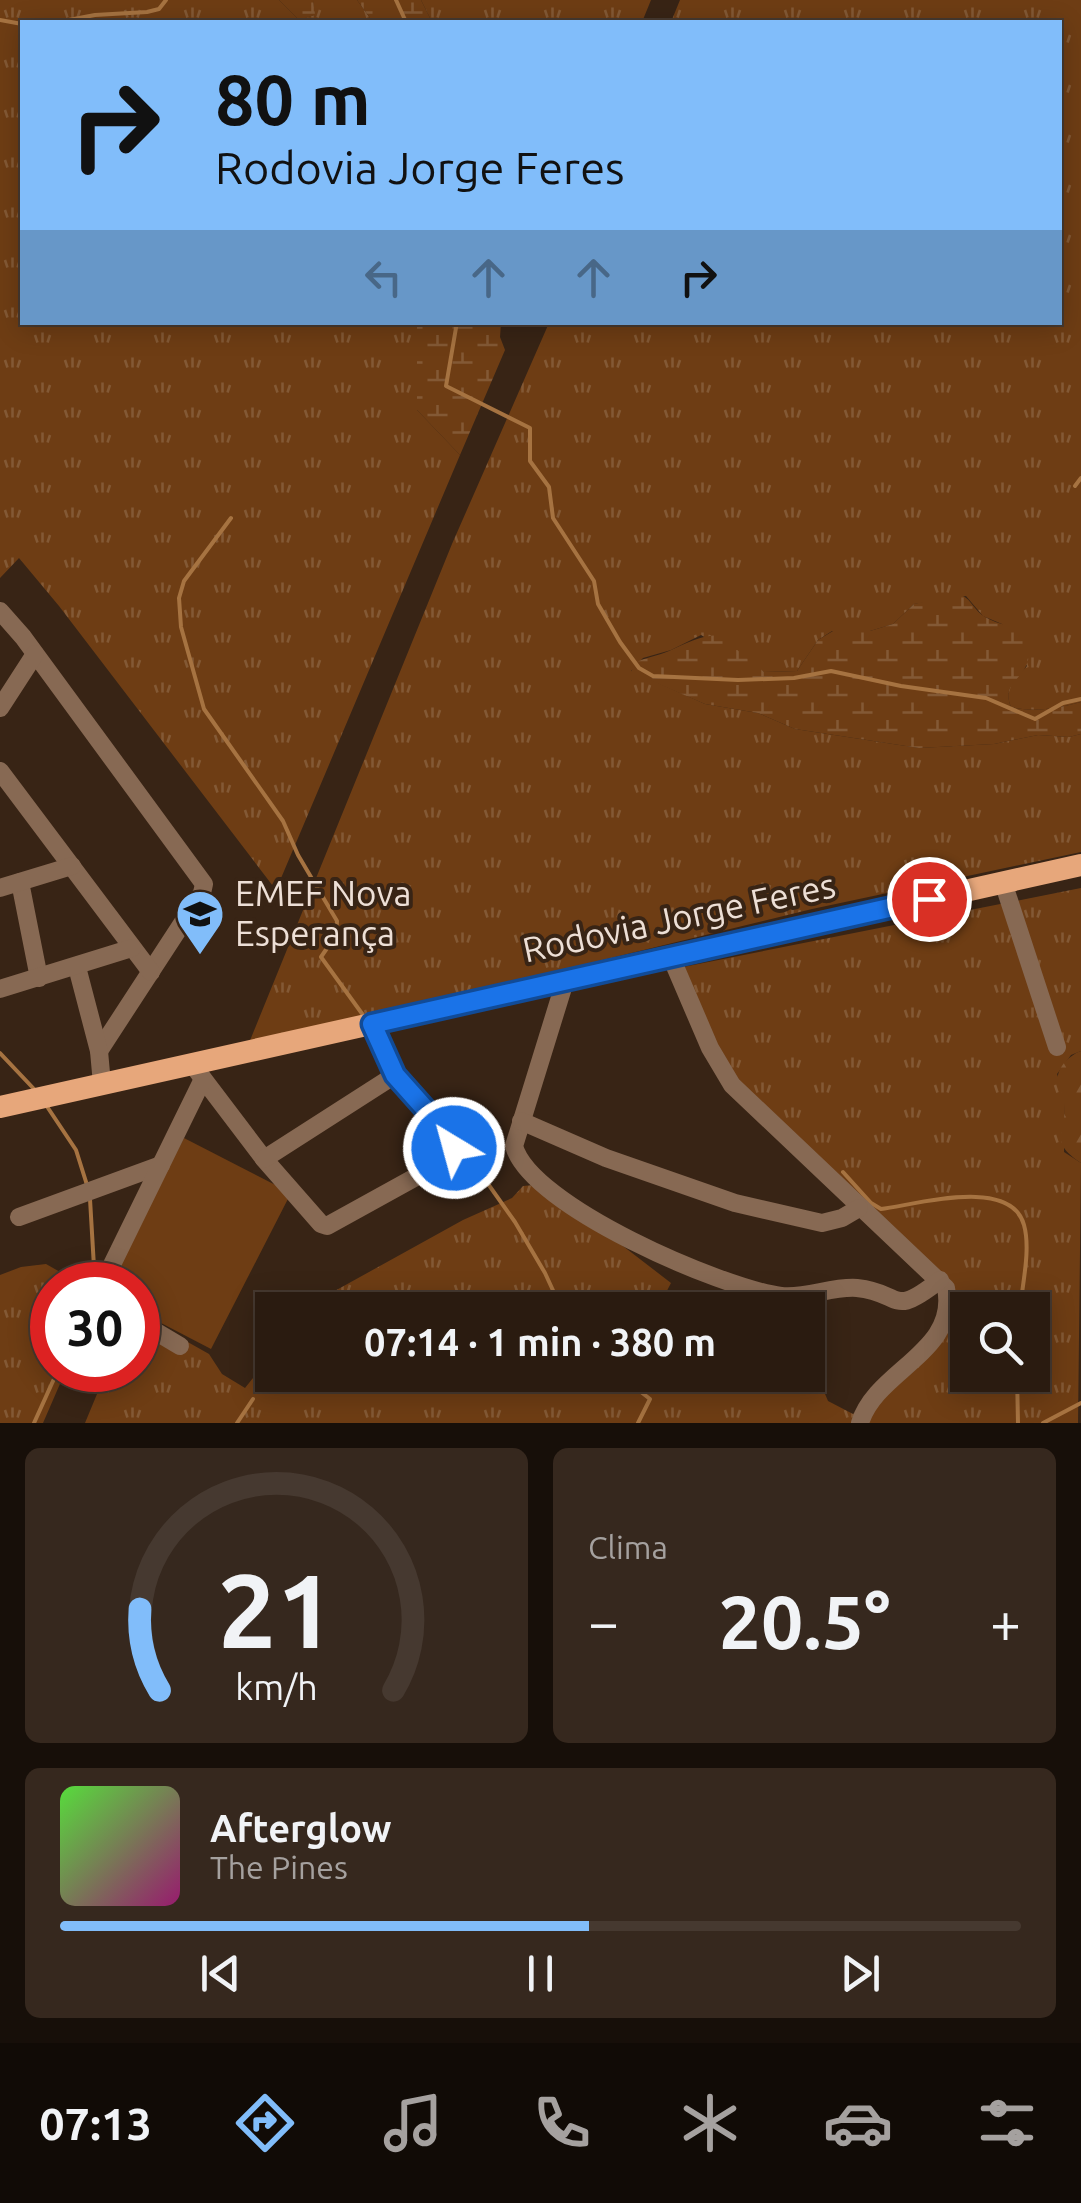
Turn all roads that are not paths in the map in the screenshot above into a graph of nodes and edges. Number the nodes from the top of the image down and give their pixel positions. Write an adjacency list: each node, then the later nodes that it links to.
1 (0, 611): 2 (street)
2 (34, 654): 3 (street); 13 (street)
3 (0, 708)
4 (0, 771): 6 (street)
5 (1081, 865): 8 (main road, Rodovia Jorge Feres)
6 (72, 866): 7 (street); 10 (street)
7 (20, 882): 9 (street); 14 (street)
8 (1003, 882): 11 (main road, Rodovia Jorge Feres); 18 (street)
9 (0, 888)
10 (132, 948): 12 (street); 13 (street)
11 (671, 957): 15 (main road, Rodovia Jorge Feres); 27 (street)
12 (77, 967): 14 (street); 19 (street)
13 (152, 972): 19 (street)
14 (39, 978): 16 (street)
15 (566, 978): 17 (main road, Rodovia Jorge Feres); 24 (street)
16 (0, 989)
17 (372, 1024): 20 (main road, Rodovia Jorge Feres); 21 (street)
18 (1056, 1047)
19 (98, 1051): 22 (street)
20 (198, 1071): 22 (main road, Rodovia Jorge Feres); 25 (street); 26 (street)
21 (395, 1075): 25 (street); 25 (street)
22 (102, 1084): 23 (main road, Rodovia Jorge Feres)
23 (0, 1107)
24 (521, 1122): 27 (street); 30 (street)
25 (264, 1159)
26 (160, 1165): 28 (street); 29 (street)
27 (859, 1208): 30 (street)
28 (19, 1217)
29 (113, 1262)
30 (940, 1280): 33 (street)
31 (160, 1334): 32 (street)
32 (180, 1346)
33 (860, 1423)

